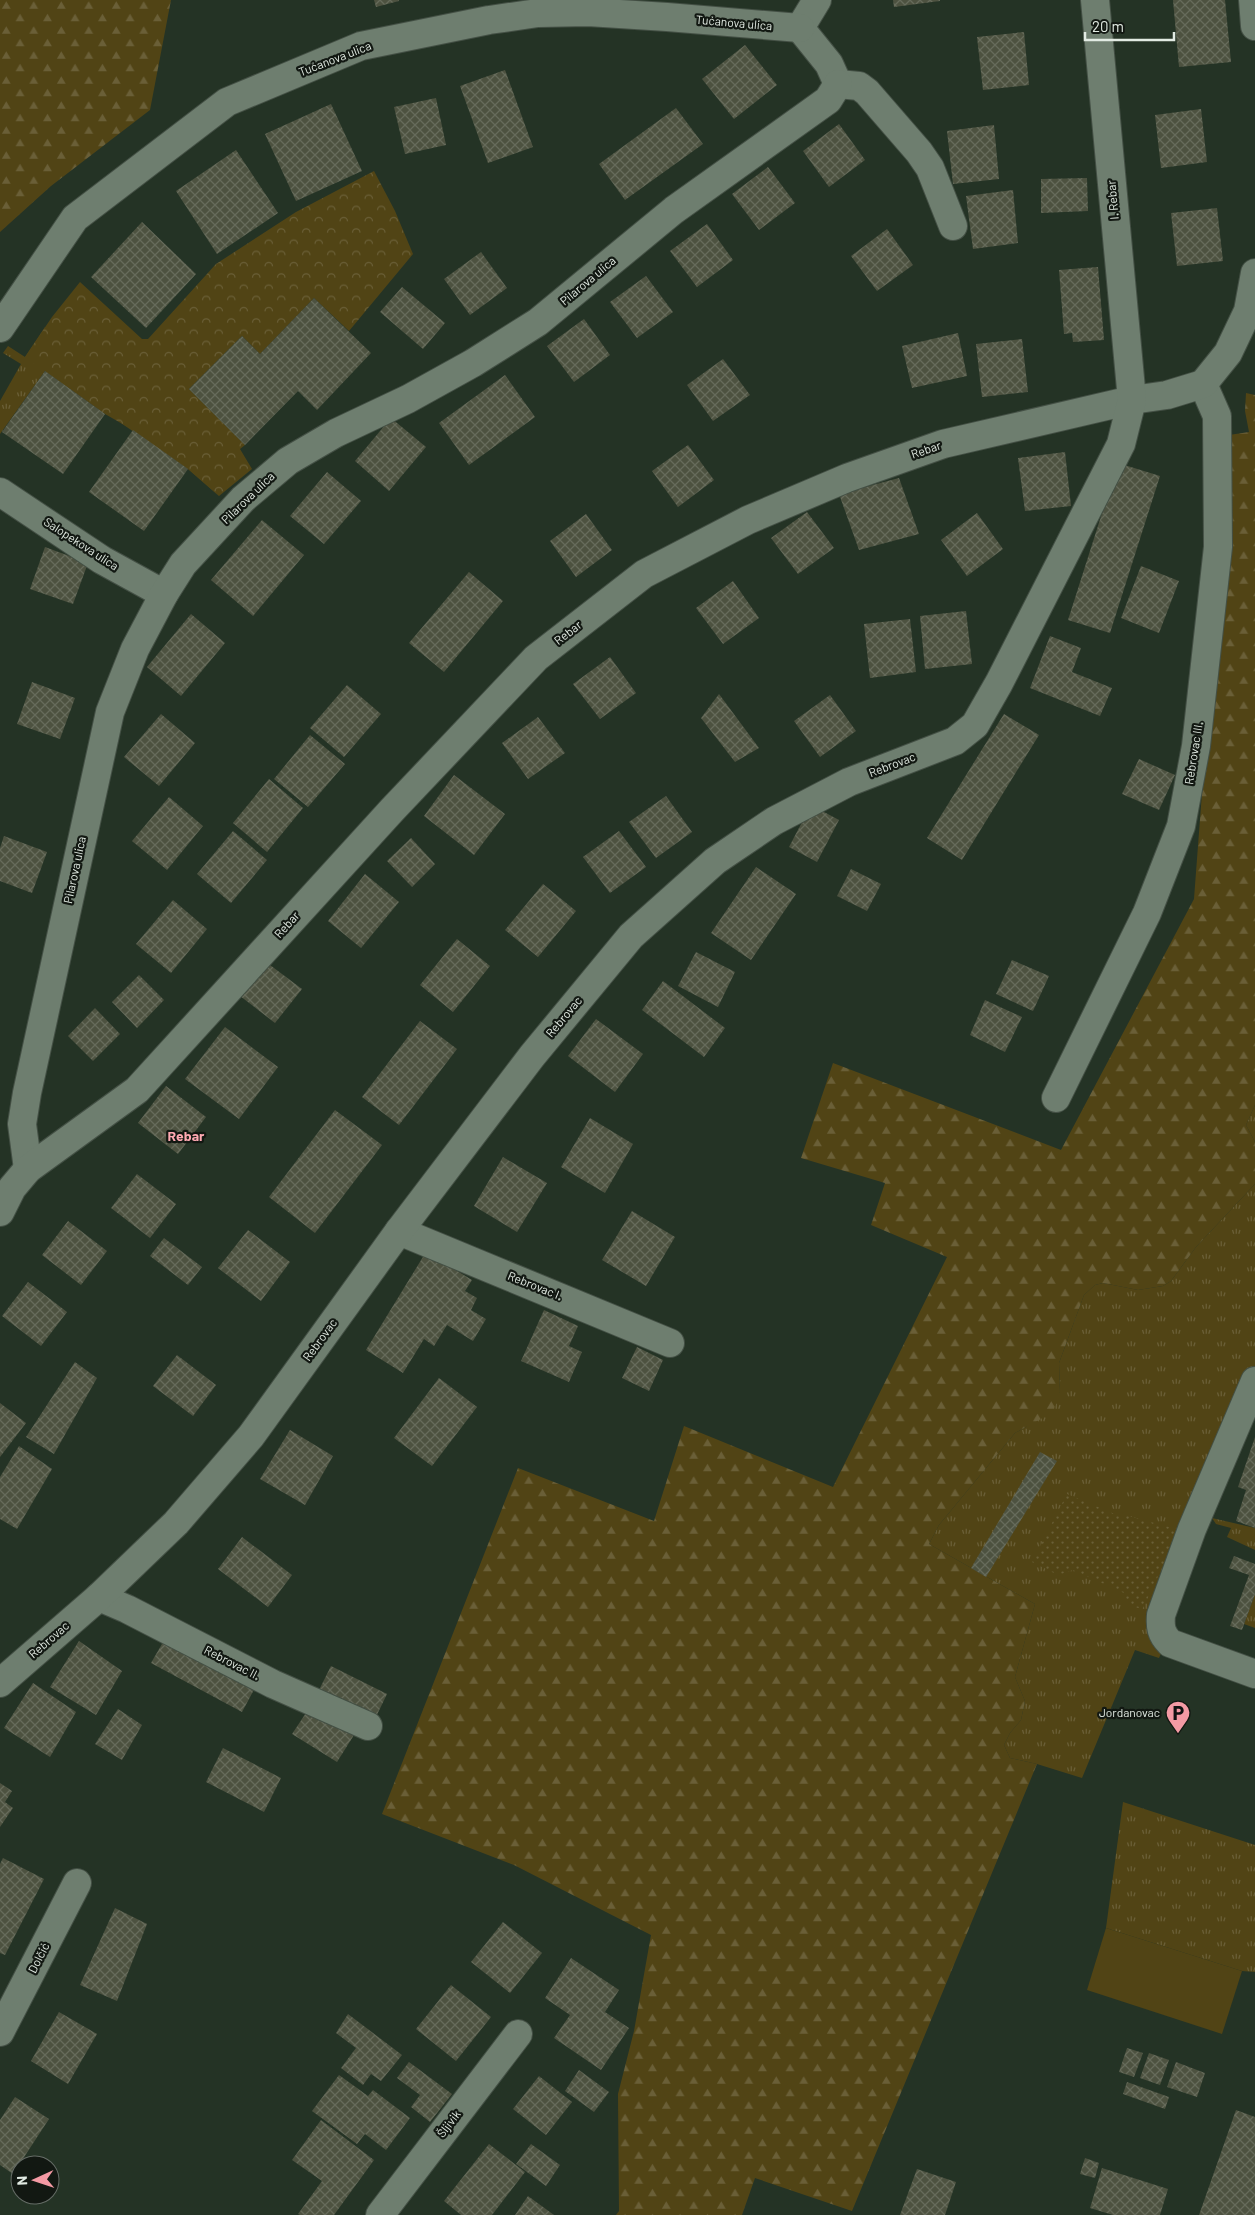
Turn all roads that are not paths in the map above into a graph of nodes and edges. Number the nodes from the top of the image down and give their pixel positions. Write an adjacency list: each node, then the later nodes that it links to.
1 (817, 0): 5 (street)
2 (1095, 0): 11 (street, I. Rebar)
3 (1253, 0): 4 (street)
4 (1255, 26)
5 (800, 28): 6 (street); 9 (street, Tućanova ulica)
6 (838, 84): 7 (street); 13 (street, Pilarova ulica)
7 (953, 226)
8 (1255, 273): 10 (street)
9 (0, 328)
10 (1203, 384): 11 (street, Rebar); 14 (street, Rebrovac III.)
11 (1132, 400): 15 (street, Rebar); 17 (street, Rebrovac)
12 (0, 492): 13 (street, Salopekova ulica)
13 (164, 594): 15 (street, Pilarova ulica)
14 (1056, 1098)
15 (28, 1169): 16 (street, Rebar)
16 (0, 1212)
17 (399, 1230): 18 (street, Rebrovac I.); 20 (street, Rebrovac)
18 (670, 1343)
19 (1255, 1381): 21 (street)
20 (99, 1597): 22 (street, Rebrovac); 23 (street, Rebrovac II.)
21 (1255, 1674)
22 (0, 1683)
23 (368, 1726)
24 (77, 1883): 25 (street, Dolčić)
25 (0, 2032)
26 (518, 2034): 27 (street, Šljivik)
27 (380, 2215)

